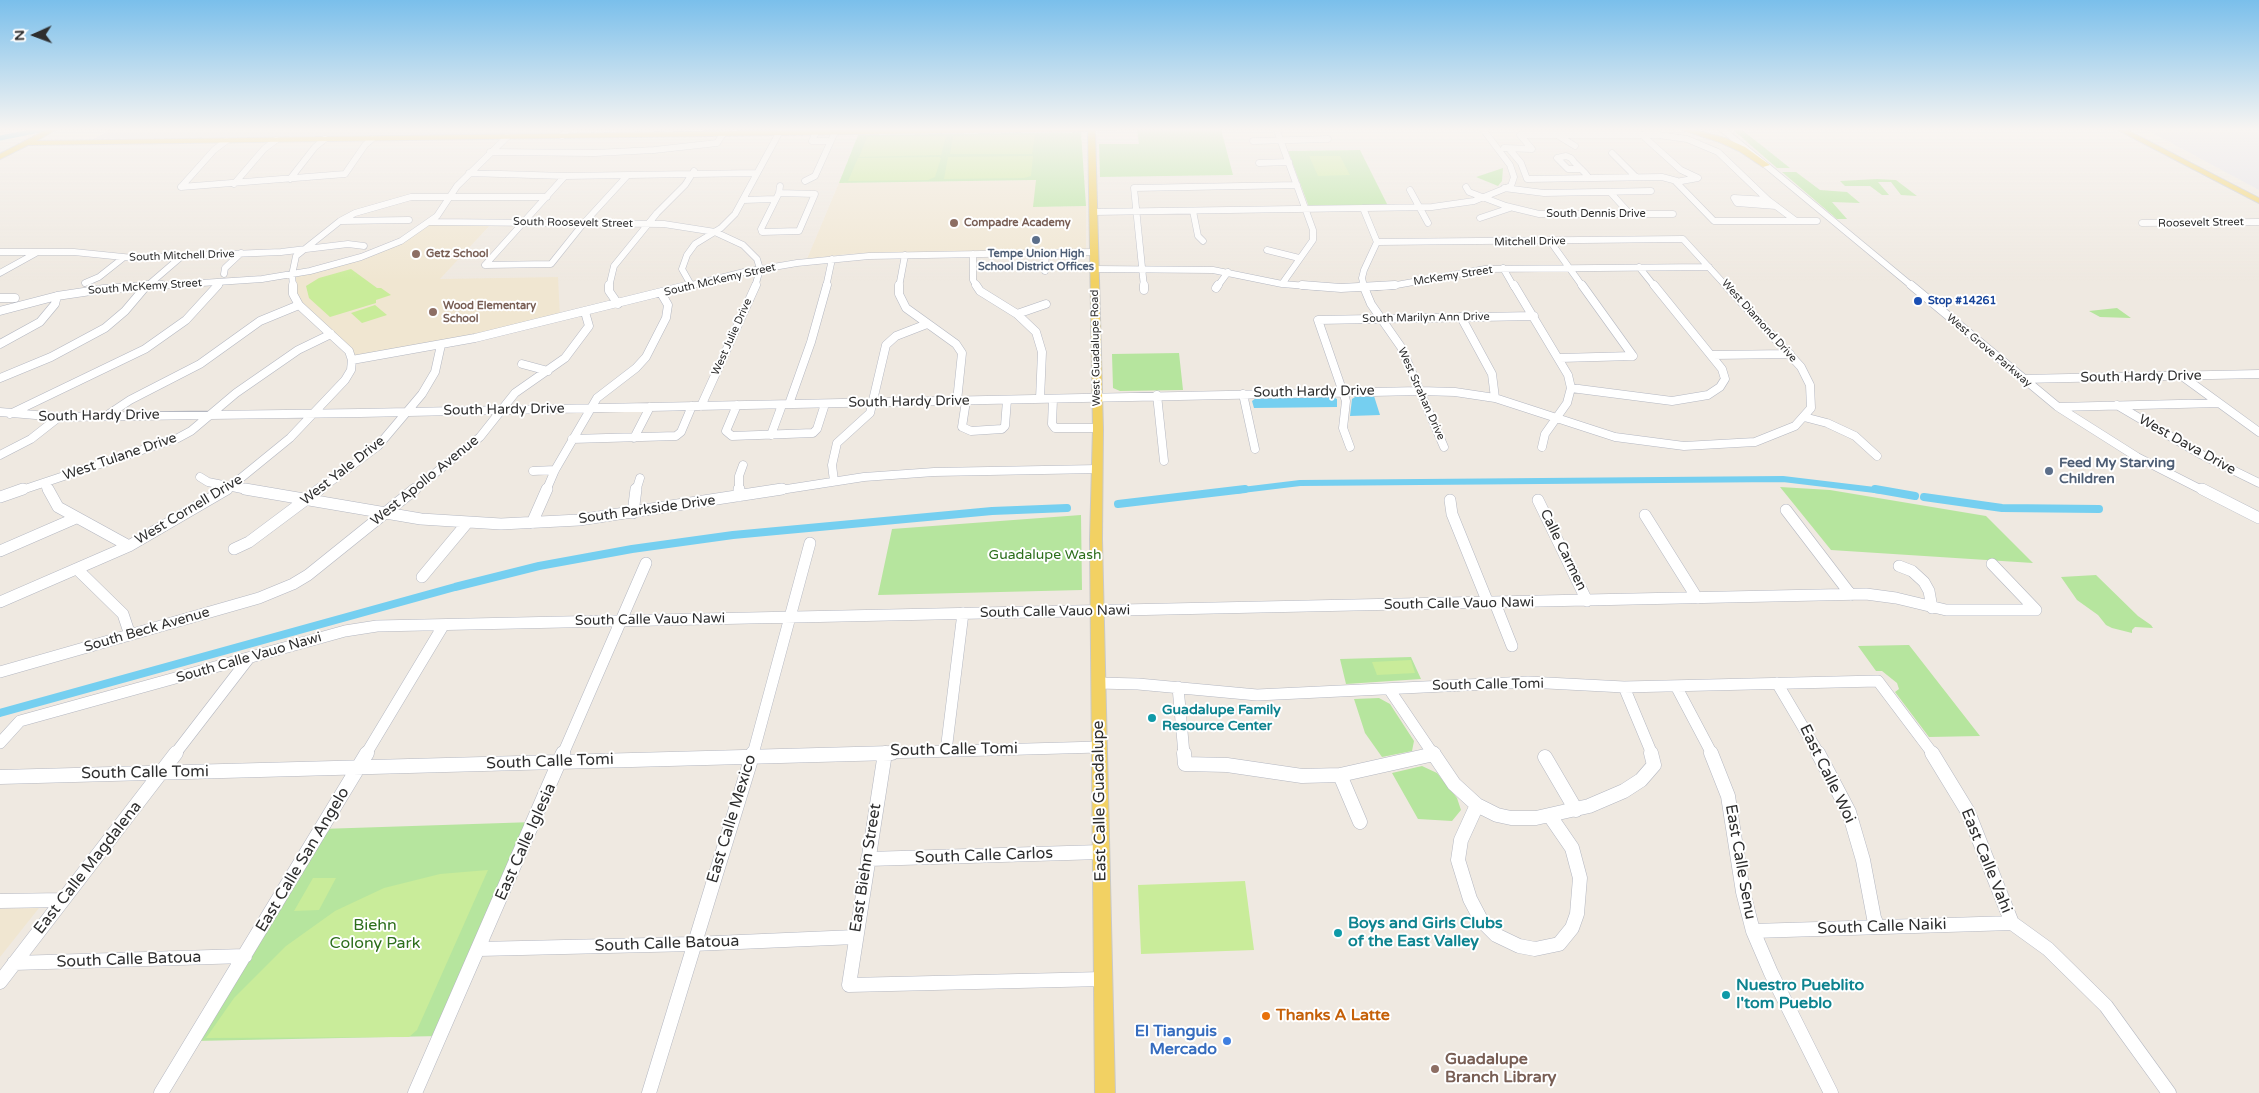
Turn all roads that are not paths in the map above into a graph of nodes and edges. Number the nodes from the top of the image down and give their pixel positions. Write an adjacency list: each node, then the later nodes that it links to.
1 (188, 179): 22 (street)
2 (238, 179): 22 (street)
3 (290, 179): 22 (street)
4 (464, 179): 31 (street)
5 (563, 179): 32 (street)
6 (624, 179): 58 (street)
7 (688, 179): 59 (street)
8 (755, 179): 34 (street)
9 (809, 179): 20 (street)
10 (1092, 179): 44 (main road, West Guadalupe Road)
11 (1295, 179): 23 (street)
12 (1505, 179): 25 (street)
13 (1513, 179): 25 (street)
14 (1669, 179): 21 (street)
15 (1696, 179): 21 (street)
16 (1746, 179): 35 (street)
17 (1783, 179): 127 (street, West Grove Parkway)
18 (2218, 179): 36 (main road)
19 (2228, 179): 30 (main road)
20 (805, 181)
21 (1677, 181): 52 (street)
22 (234, 184)
23 (1297, 185): 41 (street); 45 (street)
24 (1466, 187): 33 (street, South Dennis Drive)
25 (1504, 188): 28 (street); 33 (street)
26 (1410, 190): 38 (street)
27 (1651, 191): 28 (street)
28 (1610, 192): 46 (street)
29 (778, 193): 29 (street); 34 (street)
30 (2259, 195)
31 (448, 197): 32 (street); 51 (street); 54 (street)
32 (547, 197): 56 (street)
33 (1485, 198): 38 (street); 40 (street, South Dennis Drive)
34 (743, 200): 61 (street)
35 (1768, 200): 37 (street); 37 (street)
36 (2259, 201)
37 (1777, 206): 52 (street)
38 (1420, 207): 39 (street); 57 (street)
39 (1362, 208): 41 (street); 65 (street)
40 (1510, 208): 46 (street, South Dennis Drive); 49 (street)
41 (1305, 209): 42 (street); 78 (street)
42 (1251, 210): 43 (street); 48 (street)
43 (1193, 211): 45 (street); 63 (street)
44 (1093, 212): 45 (street); 71 (main road, West Guadalupe Road)
45 (1137, 212): 85 (street)
46 (1630, 214): 47 (street, South Dennis Drive)
47 (1673, 214)
48 (1253, 218)
49 (1480, 218)
50 (408, 220): 51 (street)
51 (340, 221): 67 (street)
52 (1796, 221): 53 (street)
53 (1817, 221)
54 (430, 222): 56 (street, South Roosevelt Street); 90 (street)
55 (2259, 222): 60 (street, Roosevelt Street)
56 (522, 223): 58 (street, South Roosevelt Street); 58 (street)
57 (1428, 223)
58 (582, 224): 59 (street, South Roosevelt Street)
59 (648, 224): 61 (street, South Roosevelt Street); 105 (street)
60 (2142, 224)
61 (715, 232): 83 (street); 96 (street)
62 (1683, 239): 64 (street, Mitchell Drive); 81 (street, West Diamond Drive)
63 (1203, 241)
64 (1550, 241): 65 (street, Mitchell Drive); 86 (street)
65 (1377, 242): 99 (street)
66 (364, 246): 67 (street, South Mitchell Drive)
67 (304, 250): 73 (street, South Mitchell Drive); 90 (street)
68 (1267, 250): 78 (street)
69 (0, 252): 70 (street, South Mitchell Drive)
70 (39, 252): 77 (street, South Mitchell Drive); 89 (street)
71 (1094, 252): 72 (street, South McKemy Street); 84 (main road, West Guadalupe Road)
72 (1046, 253): 74 (street, South McKemy Street); 87 (street)
73 (241, 254): 76 (street, South Mitchell Drive); 91 (street)
74 (973, 254): 75 (street, South McKemy Street); 110 (street)
75 (906, 255): 79 (street, South McKemy Street); 114 (street)
76 (182, 256): 77 (street, South Mitchell Drive); 95 (street)
77 (123, 258): 93 (street)
78 (1299, 258): 94 (street)
79 (832, 259): 83 (street, South McKemy Street); 142 (street)
80 (1639, 267): 81 (street, McKemy Street); 86 (street, McKemy Street); 119 (street)
81 (1709, 267): 118 (street, West Diamond Drive)
82 (1503, 268): 86 (street, McKemy Street); 92 (street, McKemy Street); 111 (street)
83 (760, 269): 96 (street, South McKemy Street); 146 (street, West Julie Drive)
84 (1095, 269): 85 (street, McKemy Street); 134 (main road, West Guadalupe Road)
85 (1142, 269): 88 (street, McKemy Street); 100 (street)
86 (1571, 269): 120 (street)
87 (1045, 272)
88 (1228, 272): 94 (street, McKemy Street); 98 (street)
89 (0, 273)
90 (292, 274): 91 (street, South McKemy Street); 107 (street)
91 (222, 278): 95 (street, South McKemy Street); 154 (street)
92 (1434, 278): 97 (street); 99 (street, McKemy Street)
93 (85, 283)
94 (1282, 284): 99 (street, McKemy Street)
95 (147, 285): 102 (street, South McKemy Street); 126 (street)
96 (691, 285): 101 (street, South McKemy Street)
97 (1444, 286)
98 (1216, 288)
99 (1364, 288): 113 (street, West Strahan Drive)
100 (1144, 290)
101 (661, 293): 105 (street, South McKemy Street); 149 (street)
102 (57, 296): 108 (street, South McKemy Street); 116 (street)
103 (0, 298): 104 (street)
104 (15, 298)
105 (618, 304): 109 (street, South McKemy Street)
106 (1046, 304): 110 (street)
107 (299, 305): 115 (street); 156 (street)
108 (0, 311)
109 (584, 312): 117 (street, South McKemy Street); 123 (street, West Apollo Avenue)
110 (1017, 314): 136 (street)
111 (1534, 316): 112 (street, South Marilyn Ann Drive); 120 (street)
112 (1461, 317): 113 (street, South Marilyn Ann Drive); 135 (street)
113 (1381, 319): 130 (street, West Strahan Drive); 131 (street, South Marilyn Ann Drive)
114 (927, 324): 139 (street); 140 (street)
115 (331, 334): 121 (street); 155 (street, West Tulane Drive)
116 (0, 344)
117 (441, 345): 121 (street, South McKemy Street); 153 (street, West Yale Drive)
118 (1790, 354): 119 (street); 157 (street, West Diamond Drive)
119 (1712, 355): 129 (street)
120 (1560, 358): 129 (street)
121 (352, 360): 152 (street, West Cornell Drive)
122 (522, 364): 123 (street)
123 (548, 371): 150 (street, West Apollo Avenue)
124 (2254, 374): 125 (street, South Hardy Drive); 128 (street)
125 (2182, 376): 127 (street, South Hardy Drive); 141 (street)
126 (0, 378)
127 (2022, 379): 148 (street, West Grove Parkway)
128 (2259, 381)
129 (1571, 388): 159 (street)
130 (1420, 391): 131 (street, South Hardy Drive); 135 (street, South Hardy Drive); 166 (street, West Strahan Drive)
131 (1343, 392): 132 (street, South Hardy Drive); 165 (street)
132 (1243, 394): 133 (street, South Hardy Drive); 168 (street)
133 (1157, 395): 134 (street, South Hardy Drive); 171 (street)
134 (1097, 396): 137 (street, South Hardy Drive); 160 (main road, West Guadalupe Road)
135 (1495, 398): 159 (street, South Hardy Drive)
136 (1040, 399): 137 (street, South Hardy Drive); 138 (street, South Hardy Drive)
137 (1052, 399): 160 (street)
138 (1007, 400): 139 (street, South Hardy Drive); 139 (street)
139 (961, 401): 140 (street, South Hardy Drive)
140 (873, 403): 143 (street, South Hardy Drive); 178 (street)
141 (2219, 403): 145 (street); 161 (street)
142 (786, 404): 143 (street, South Hardy Drive); 144 (street, South Hardy Drive); 162 (street)
143 (825, 404): 162 (street)
144 (737, 405): 146 (street, South Hardy Drive); 162 (street)
145 (2117, 405): 148 (street); 180 (street, West Dava Drive)
146 (697, 406): 147 (street, South Hardy Drive); 163 (street, West Julie Drive)
147 (650, 407): 149 (street, South Hardy Drive); 163 (street)
148 (2058, 407): 193 (street, West Grove Parkway)
149 (590, 408): 150 (street, South Hardy Drive); 164 (street)
150 (502, 410): 153 (street, South Hardy Drive); 190 (street, West Apollo Avenue)
151 (0, 412): 154 (street, South Hardy Drive)
152 (314, 412): 153 (street, South Hardy Drive); 155 (street, South Hardy Drive); 181 (street, West Cornell Drive)
153 (408, 412): 184 (street, West Yale Drive)
154 (10, 414): 158 (street, South Hardy Drive)
155 (211, 414): 156 (street, South Hardy Drive); 179 (street, West Tulane Drive)
156 (106, 416): 158 (street, South Hardy Drive)
157 (1804, 416): 159 (street, South Hardy Drive); 170 (street)
158 (59, 417): 169 (street)
159 (1557, 418): 167 (street)
160 (1098, 428): 173 (main road, West Guadalupe Road)
161 (2259, 432)
162 (771, 435)
163 (634, 438): 164 (street)
164 (572, 439): 174 (street)
165 (1350, 447)
166 (1444, 447)
167 (1542, 447)
168 (1255, 449)
169 (0, 455)
170 (1877, 456)
171 (1164, 461)
172 (744, 466): 182 (street)
173 (1098, 469): 178 (street, South Parkside Drive); 187 (main road, West Guadalupe Road)
174 (555, 470): 175 (street); 195 (street)
175 (533, 471)
176 (200, 477): 181 (street, South Parkside Drive)
177 (640, 478): 189 (street)
178 (834, 481): 182 (street, South Parkside Drive)
179 (44, 483): 183 (street, West Tulane Drive); 192 (street)
180 (2259, 483)
181 (231, 487): 184 (street, South Parkside Drive); 197 (street, West Cornell Drive)
182 (739, 496): 189 (street, South Parkside Drive)
183 (0, 498)
184 (306, 500): 190 (street, South Parkside Drive); 198 (street, West Yale Drive)
185 (1450, 500): 210 (street)
186 (1538, 500): 208 (street, Calle Carmen)
187 (1097, 505): 212 (main road, East Calle Guadalupe)
188 (1786, 510): 206 (street)
189 (633, 513): 195 (street, South Parkside Drive)
190 (385, 514): 194 (street, South Parkside Drive); 205 (street, West Apollo Avenue)
191 (1645, 515): 207 (street)
192 (76, 518): 197 (street); 199 (street)
193 (2258, 518)
194 (467, 523): 195 (street, South Parkside Drive); 204 (street)
195 (532, 523)
196 (810, 544): 214 (street, East Calle Mexico)
197 (129, 546): 203 (street, West Cornell Drive)
198 (234, 549)
199 (0, 552)
200 (646, 563): 215 (street, East Calle Iglesia)
201 (1992, 564): 211 (street, South Calle Vauo Nawi)
202 (1899, 566): 211 (street)
203 (78, 570): 209 (street, West Cornell Drive); 217 (street)
204 (422, 577)
205 (293, 584): 217 (street, South Beck Avenue)
206 (1852, 595): 207 (street, South Calle Vauo Nawi); 211 (street, South Calle Vauo Nawi)
207 (1697, 598): 208 (street, South Calle Vauo Nawi)
208 (1587, 601): 210 (street, South Calle Vauo Nawi)
209 (0, 602)
210 (1492, 603): 212 (street, South Calle Vauo Nawi); 218 (street)
211 (1932, 608)
212 (1097, 611): 213 (street, South Calle Vauo Nawi); 222 (main road, East Calle Guadalupe)
213 (963, 613): 214 (street, South Calle Vauo Nawi); 230 (street)
214 (789, 617): 215 (street, South Calle Vauo Nawi); 233 (street, East Calle Mexico)
215 (621, 621): 216 (street, South Calle Vauo Nawi); 235 (street, East Calle Iglesia)
216 (443, 626): 219 (street, South Calle Vauo Nawi); 236 (street, East Calle San Angelo)
217 (130, 635): 220 (street, South Beck Avenue)
218 (1512, 646)
219 (249, 658): 228 (street, South Calle Vauo Nawi); 237 (street, East Calle Magdalena)
220 (0, 672)
221 (1878, 681): 223 (street, South Calle Tomi); 248 (street, East Calle Vahi)
222 (1098, 683): 225 (street, South Calle Tomi); 229 (main road, East Calle Guadalupe)
223 (1777, 684): 224 (street, South Calle Tomi); 249 (street, East Calle Woi)
224 (1676, 686): 226 (street, South Calle Tomi); 250 (street, East Calle Senu)
225 (1178, 687): 227 (street, South Calle Tomi); 238 (street)
226 (1624, 687): 227 (street, South Calle Tomi); 241 (street)
227 (1389, 689): 232 (street)
228 (0, 742)
229 (1099, 747): 230 (street, South Calle Tomi); 244 (main road, East Calle Guadalupe)
230 (946, 751): 231 (street, South Calle Tomi)
231 (885, 752): 233 (street, South Calle Tomi); 245 (street, East Biehn Street)
232 (1434, 754): 238 (street); 240 (street)
233 (752, 756): 235 (street, South Calle Tomi); 252 (street, East Calle Mexico)
234 (1545, 757): 241 (street)
235 (561, 761): 236 (street, South Calle Tomi); 253 (street, East Calle Iglesia)
236 (358, 768): 237 (street, South Calle Tomi); 254 (street, East Calle San Angelo)
237 (162, 772): 239 (street, South Calle Tomi); 246 (street, East Calle Magdalena)
238 (1340, 775): 243 (street)
239 (0, 777)
240 (1477, 805): 242 (street); 242 (street)
241 (1576, 810): 242 (street)
242 (1550, 816)
243 (1360, 822)
244 (1101, 852): 245 (street, South Calle Carlos); 256 (main road, East Calle Guadalupe)
245 (868, 859): 251 (street, East Biehn Street)
246 (63, 900): 247 (street); 255 (street, East Calle Magdalena)
247 (0, 901)
248 (2012, 923): 249 (street, South Calle Naiki); 263 (street, East Calle Vahi)
249 (1878, 927): 250 (street, South Calle Naiki)
250 (1753, 931): 262 (street, East Calle Senu)
251 (855, 937): 252 (street, South Calle Batoua); 256 (street, East Biehn Street)
252 (693, 944): 253 (street, South Calle Batoua); 260 (street, East Calle Mexico)
253 (479, 949): 259 (street, East Calle Iglesia)
254 (244, 956): 255 (street, South Calle Batoua); 258 (street, East Calle San Angelo)
255 (14, 963): 257 (street, East Calle Magdalena)
256 (1103, 979): 261 (main road, East Calle Guadalupe)
257 (0, 982)
258 (161, 1093)
259 (415, 1093)
260 (649, 1093)
261 (1105, 1093)
262 (1832, 1093)
263 (2168, 1093)

